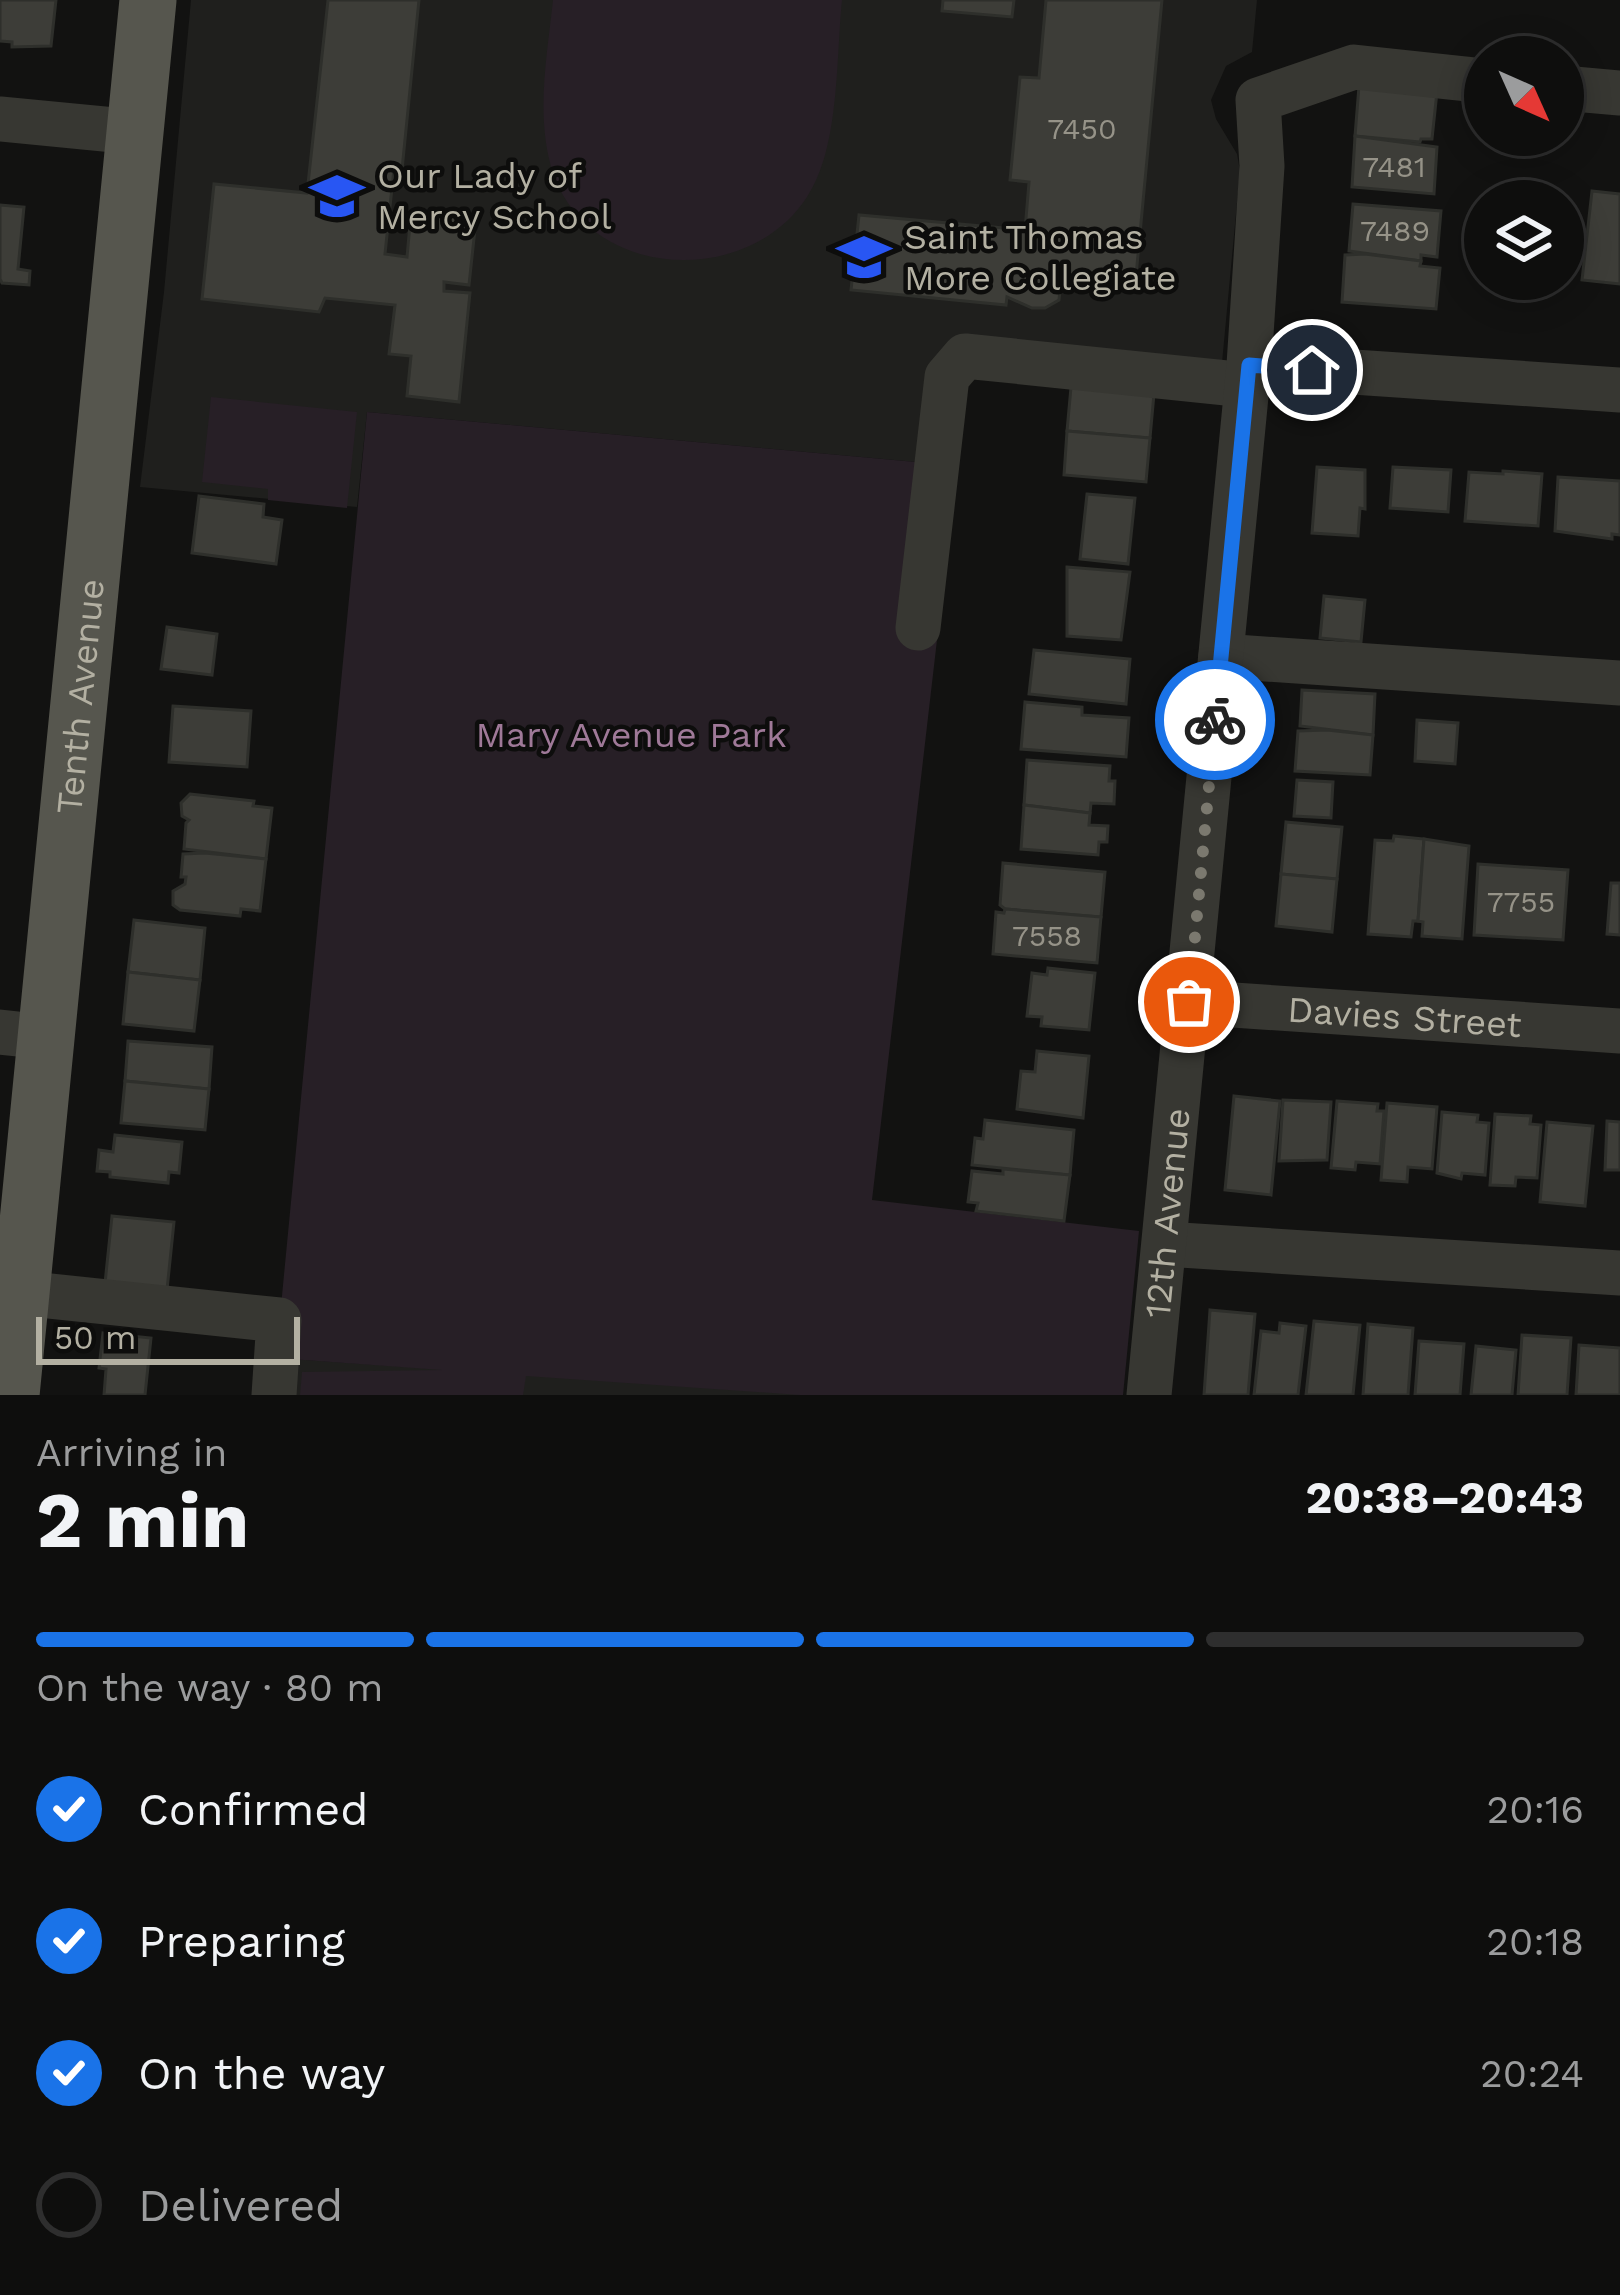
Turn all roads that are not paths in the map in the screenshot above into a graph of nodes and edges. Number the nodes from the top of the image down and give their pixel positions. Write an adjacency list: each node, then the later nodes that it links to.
1 (148, 0): 6 (main road, Tenth Avenue)
2 (1464, 80): 7 (street, 12th Avenue)
3 (1584, 90): 4 (street)
4 (1620, 93)
5 (0, 119): 6 (street)
6 (135, 132): 14 (main road, Tenth Avenue)
7 (1248, 375): 8 (street); 9 (street); 10 (street, 12th Avenue)
8 (1620, 390)
9 (918, 628)
10 (1221, 656): 11 (street); 12 (street, 12th Avenue)
11 (1620, 683)
12 (1189, 1002): 13 (street, Davies Street); 15 (street, 12th Avenue)
13 (1620, 1031)
14 (23, 1034): 17 (main road, Tenth Avenue)
15 (1165, 1244): 16 (street); 20 (street, 12th Avenue)
16 (1620, 1273)
17 (21, 1293): 18 (main road, Tenth Avenue); 19 (street)
18 (11, 1395)
19 (274, 1395)
20 (1149, 1395)

